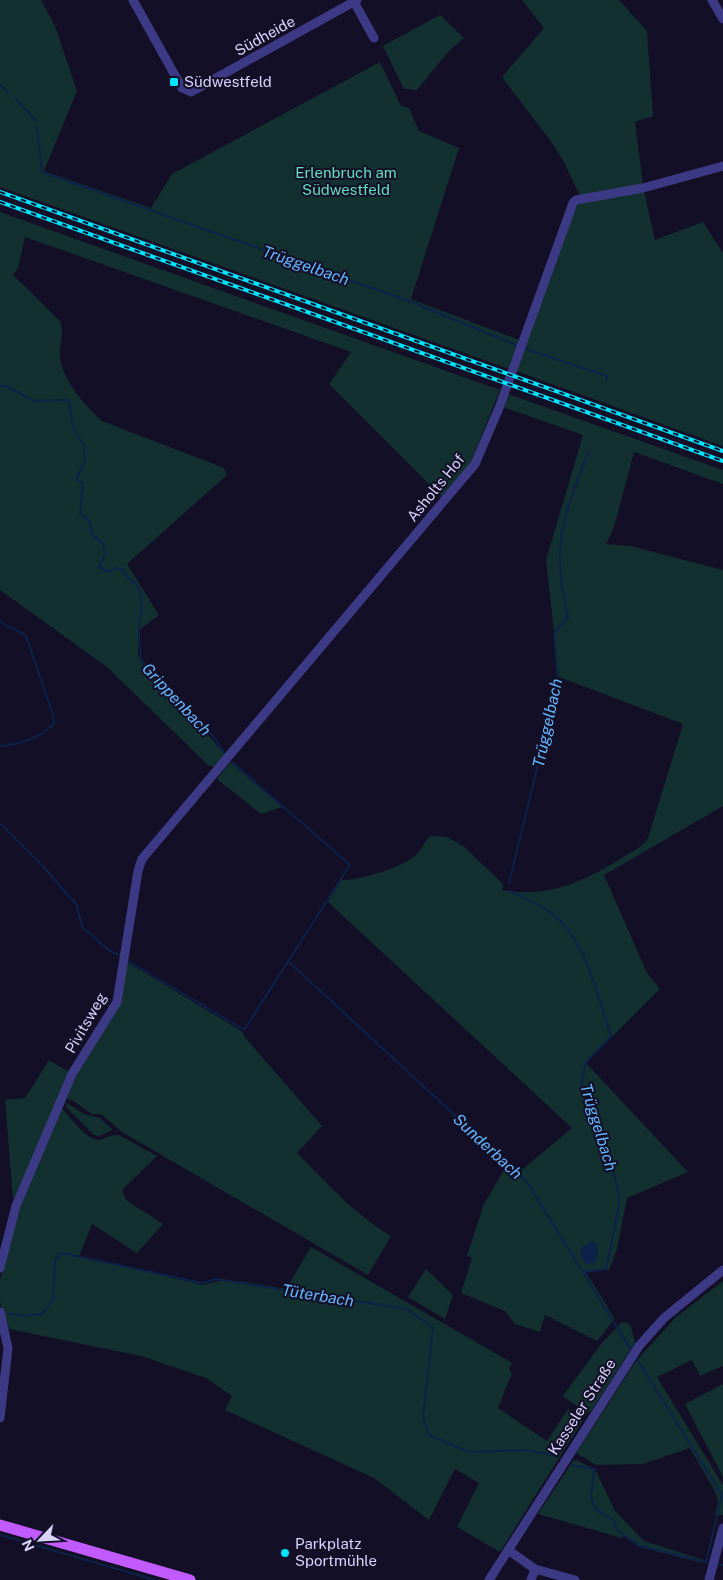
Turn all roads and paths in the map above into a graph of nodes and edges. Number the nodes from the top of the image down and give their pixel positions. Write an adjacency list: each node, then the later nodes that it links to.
1 (712, 0): 4 (street)
2 (137, 1): 3 (street, Südheide)
3 (354, 1): 5 (street, Südheide)
4 (723, 19)
5 (374, 38)
6 (723, 166): 7 (street, Asholts Hof)
7 (214, 775): 8 (street, Pivitsweg)
8 (0, 1268)
9 (723, 1270): 14 (street, Kasseler Straße)
10 (0, 1312): 11 (street)
11 (0, 1418)
12 (0, 1525): 16 (main road)
13 (723, 1528): 20 (street)
14 (508, 1550): 15 (street); 17 (street, Kasseler Straße)
15 (535, 1569): 18 (street); 19 (street)
16 (190, 1580)
17 (489, 1580)
18 (531, 1580)
19 (575, 1580)
20 (709, 1580)

